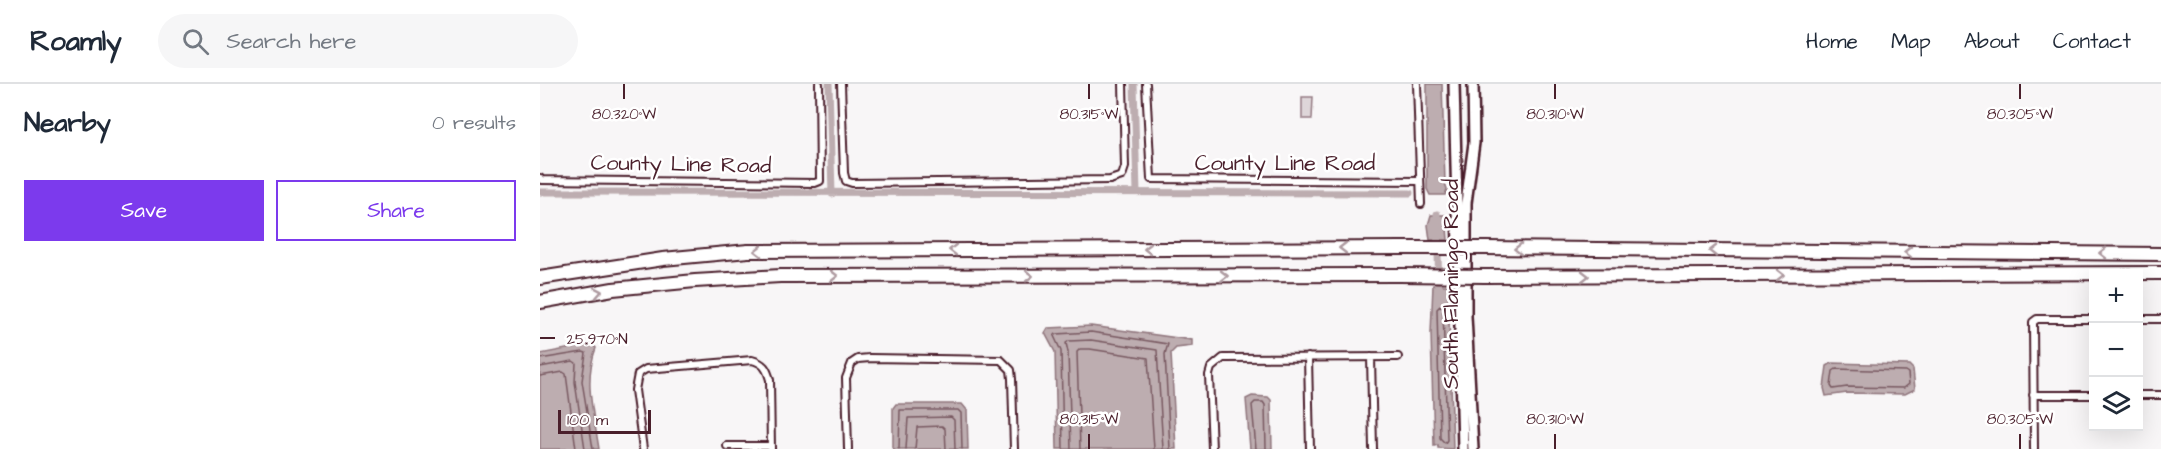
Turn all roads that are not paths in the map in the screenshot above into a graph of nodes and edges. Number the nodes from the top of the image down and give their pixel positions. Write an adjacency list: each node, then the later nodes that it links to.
1 (819, 84): 8 (street, County Line Road)
2 (841, 84): 3 (street)
3 (1122, 84)
4 (1146, 84): 9 (street, County Line Road)
5 (1417, 84): 9 (street)
6 (1455, 84): 33 (main road, South Flamingo Road)
7 (1473, 84): 34 (main road, South Flamingo Road)
8 (541, 179)
9 (1419, 181): 10 (street)
10 (1421, 204)
11 (2161, 254): 13 (highway, one-way to 13, bridge)
12 (2161, 273): 14 (highway, one-way to 12, bridge)
13 (540, 278)
14 (540, 302)
15 (2089, 318): 21 (street)
16 (2143, 318): 17 (street)
17 (2161, 318)
18 (1308, 357): 19 (street); 30 (street); 31 (street)
19 (1371, 357): 20 (street); 32 (street)
20 (1398, 357)
21 (2033, 395): 22 (street); 35 (street)
22 (2089, 395)
23 (2143, 395): 24 (street)
24 (2161, 395)
25 (727, 446): 26 (street)
26 (771, 447): 27 (street)
27 (643, 449)
28 (848, 449): 29 (street)
29 (1014, 449)
30 (1212, 449)
31 (1310, 449)
32 (1373, 449)
33 (1463, 449)
34 (1473, 449)
35 (2034, 449)

